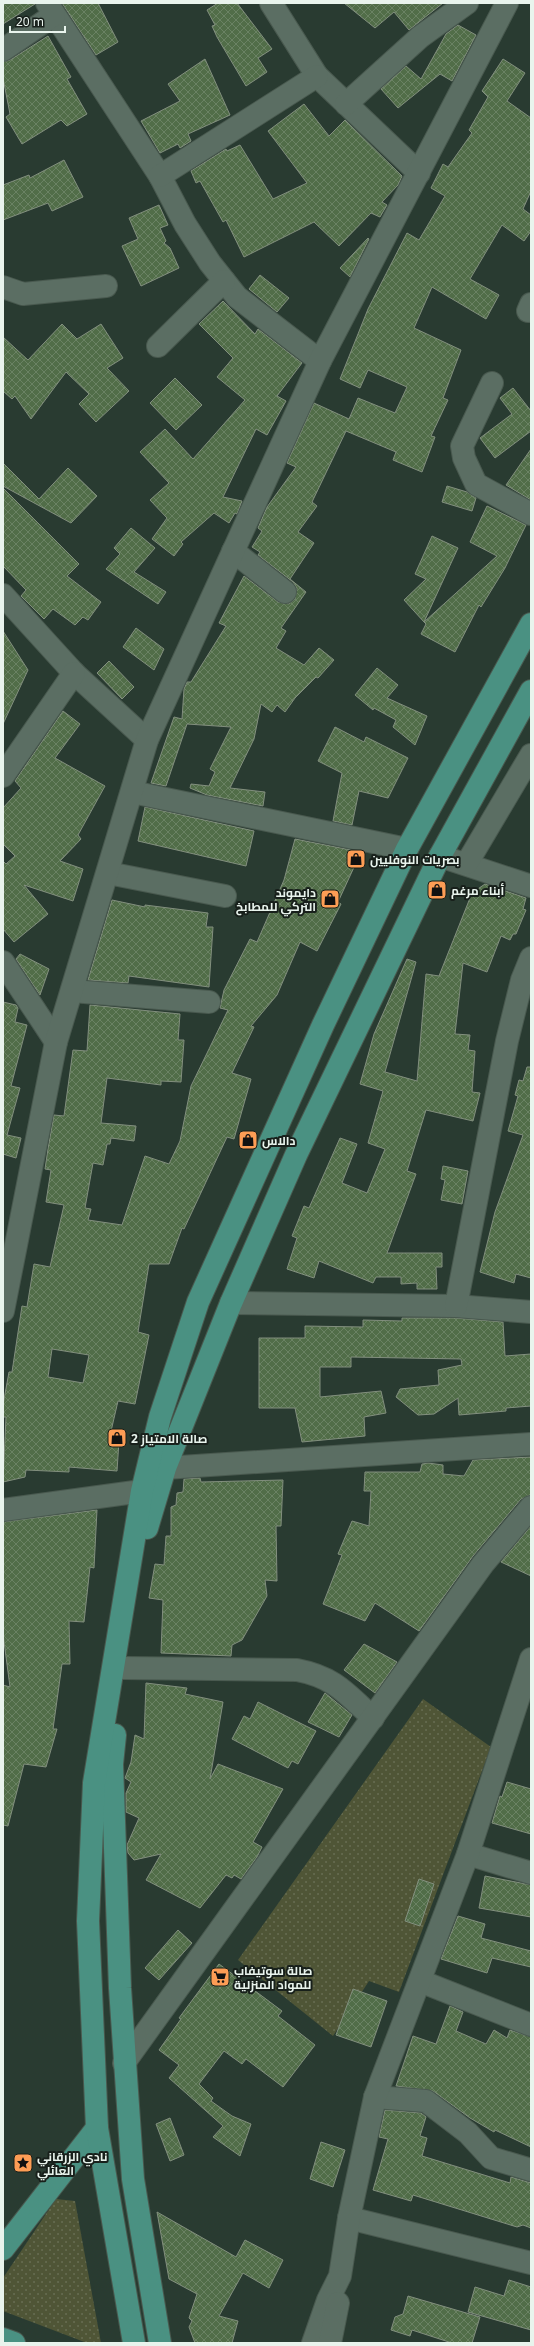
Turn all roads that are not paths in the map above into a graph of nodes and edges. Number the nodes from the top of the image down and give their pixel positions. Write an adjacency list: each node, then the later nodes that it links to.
1 (271, 3): 6 (street)
2 (467, 3): 7 (street)
3 (507, 3): 8 (street)
4 (50, 9): 5 (street); 9 (street)
5 (3, 50)
6 (317, 76): 7 (street); 9 (street)
7 (346, 104): 8 (street)
8 (419, 173): 14 (street)
9 (160, 176): 10 (street)
10 (224, 281): 13 (street); 14 (street)
11 (106, 286): 12 (street)
12 (3, 287)
13 (158, 346)
14 (320, 361): 17 (street)
15 (492, 383): 16 (street)
16 (531, 514)
17 (233, 550): 18 (street); 23 (street)
18 (285, 592)
19 (3, 595): 21 (street)
20 (531, 624): 27 (main road)
21 (74, 673): 23 (street); 25 (street)
22 (531, 691): 28 (main road)
23 (147, 740): 26 (street)
24 (531, 755): 29 (street)
25 (3, 776)
26 (132, 792): 27 (street); 30 (street)
27 (407, 849): 38 (main road)
28 (440, 856): 29 (street); 39 (main road)
29 (467, 863): 31 (street)
30 (108, 873): 32 (street); 35 (street)
31 (529, 882)
32 (225, 896)
33 (531, 958): 41 (street)
34 (3, 962): 37 (street)
35 (72, 991): 36 (street); 37 (street)
36 (209, 1002)
37 (56, 1042): 42 (street)
38 (270, 1142): 39 (main road); 46 (main road)
39 (296, 1155): 40 (main road)
40 (231, 1303): 41 (street); 45 (main road)
41 (456, 1306): 43 (street)
42 (3, 1311)
43 (531, 1312)
44 (531, 1444): 45 (street)
45 (165, 1468): 50 (main road)
46 (142, 1490): 48 (street); 59 (main road)
47 (531, 1507): 52 (street)
48 (3, 1510)
49 (531, 1659): 51 (street)
50 (123, 1668): 52 (street); 57 (main road)
51 (525, 1698): 53 (street)
52 (373, 1718): 57 (street)
53 (468, 1854): 54 (street); 55 (street)
54 (531, 1872)
55 (420, 1981): 56 (street); 58 (street)
56 (531, 2025)
57 (124, 2063): 68 (main road)
58 (375, 2097): 60 (street); 61 (street)
59 (96, 2128): 62 (main road); 67 (main road)
60 (531, 2170)
61 (349, 2218): 63 (street); 64 (street)
62 (3, 2249)
63 (531, 2262)
64 (340, 2276): 69 (street); 70 (street)
65 (3, 2339): 66 (main road)
66 (14, 2343)
67 (134, 2343)
68 (160, 2343)
69 (313, 2343)
70 (330, 2343)

